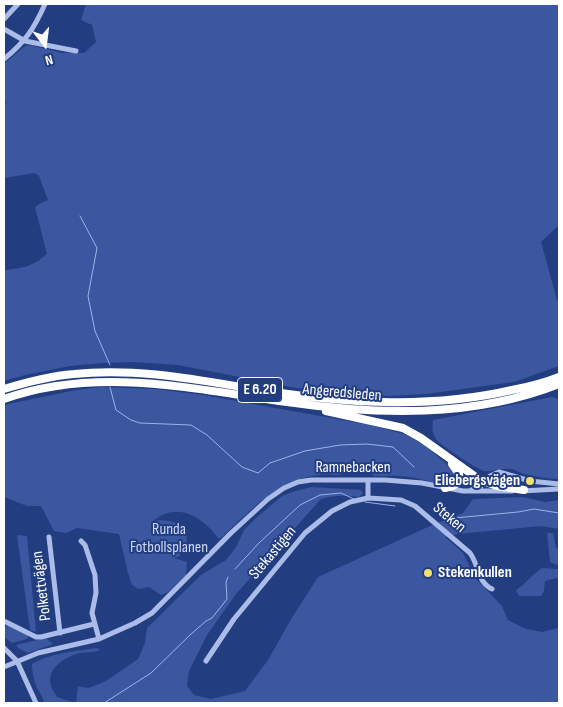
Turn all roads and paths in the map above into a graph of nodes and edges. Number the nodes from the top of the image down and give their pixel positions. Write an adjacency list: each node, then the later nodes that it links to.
1 (18, 4): 3 (street)
2 (45, 4): 5 (street)
3 (4, 19)
4 (4, 29): 5 (street)
5 (25, 40): 6 (street); 7 (street)
6 (76, 51)
7 (4, 59)
8 (557, 379): 9 (highway, Angeredsleden / E 6.20); 11 (highway, Angeredsleden / E 6.20)
9 (4, 389)
10 (4, 399): 11 (highway, Angeredsleden / E 6.20)
11 (288, 402): 12 (highway)
12 (442, 453): 14 (highway); 16 (highway)
13 (368, 480): 16 (street, Ramnebacken); 20 (street); 27 (street, Ramnebacken)
14 (485, 482): 15 (street); 18 (highway); 19 (street)
15 (559, 484)
16 (445, 488): 19 (street, Ramnebacken)
17 (559, 489): 18 (street, Ramnebacken)
18 (524, 490): 19 (street, Ramnebacken)
19 (463, 491)
20 (368, 498): 23 (street, Steken); 30 (street, Stekastigen)
21 (49, 537): 26 (street, Polkettvägen)
22 (81, 541): 25 (street)
23 (492, 589)
24 (4, 621): 26 (street)
25 (94, 624): 26 (street); 27 (street)
26 (60, 633)
27 (99, 640): 29 (street, Ramnebacken)
28 (4, 648): 29 (street)
29 (17, 661): 31 (street, Ramnebacken); 32 (street)
30 (206, 661)
31 (4, 668)
32 (36, 703)

